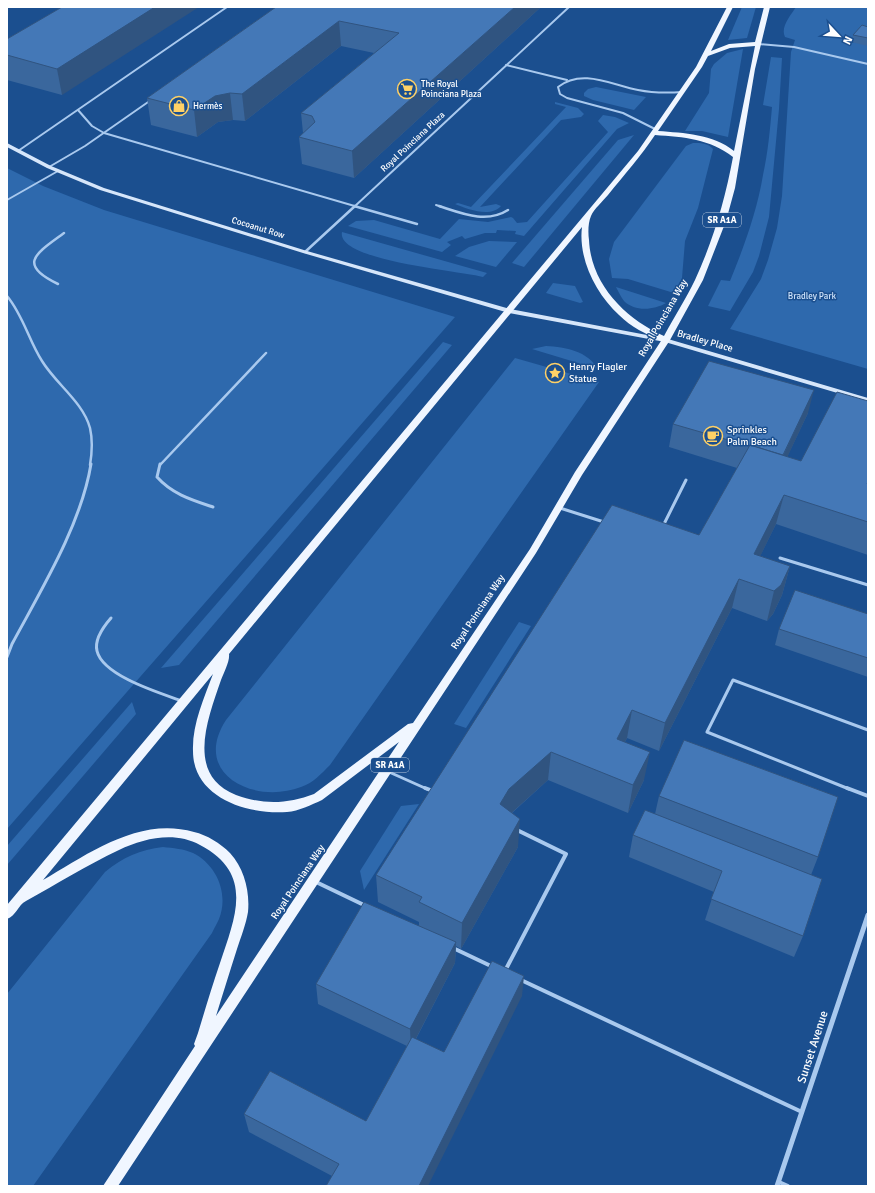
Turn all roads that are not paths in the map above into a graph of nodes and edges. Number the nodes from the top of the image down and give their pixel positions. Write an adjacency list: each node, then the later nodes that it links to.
1 (227, 7): 12 (lane)
2 (569, 7): 8 (lane, Royal Poinciana Plaza)
3 (730, 7): 6 (main road)
4 (767, 7): 5 (main road, Royal Poinciana Way / SR A1A)
5 (757, 44): 6 (main road); 7 (lane); 17 (main road, Royal Poinciana Way / SR A1A)
6 (707, 54): 10 (main road)
7 (868, 64)
8 (506, 65): 9 (lane); 22 (lane, Royal Poinciana Plaza)
9 (567, 80): 10 (lane); 13 (lane)
10 (684, 92): 13 (main road)
11 (155, 98): 14 (lane)
12 (78, 110): 14 (lane); 16 (lane)
13 (656, 131): 17 (main road); 24 (main road)
14 (104, 133): 18 (lane); 22 (lane)
15 (7, 145): 16 (street, Cocoanut Row)
16 (18, 151): 18 (street, Cocoanut Row)
17 (737, 157): 31 (main road, Royal Poinciana Way / SR A1A)
18 (48, 167): 19 (street, Cocoanut Row)
19 (58, 171): 20 (lane); 27 (street, Cocoanut Row)
20 (7, 200)
21 (436, 205): 23 (lane)
22 (355, 206): 25 (lane); 27 (lane, Royal Poinciana Plaza)
23 (508, 210)
24 (587, 217): 30 (main road); 31 (main road)
25 (417, 224)
26 (64, 233): 28 (lane)
27 (305, 252): 30 (street, Cocoanut Row)
28 (58, 284)
29 (7, 296): 43 (lane)
30 (509, 311): 31 (street, Bradley Place); 42 (main road)
31 (666, 340): 33 (street, Bradley Place); 36 (main road, Royal Poinciana Way / SR A1A)
32 (266, 353): 35 (lane)
33 (868, 400)
34 (686, 480): 38 (lane)
35 (213, 507)
36 (558, 507): 37 (lane); 45 (main road, Royal Poinciana Way / SR A1A)
37 (610, 523)
38 (662, 526)
39 (780, 558): 40 (lane)
40 (868, 585)
41 (111, 618): 44 (lane)
42 (226, 649): 44 (main road); 45 (main road)
43 (7, 657)
44 (183, 702): 52 (main road)
45 (419, 722): 47 (main road, Royal Poinciana Way / SR A1A)
46 (868, 730): 49 (lane)
47 (386, 771): 48 (lane); 51 (main road, Royal Poinciana Way / SR A1A)
48 (438, 794)
49 (868, 796)
50 (510, 826): 57 (lane)
51 (313, 881): 53 (lane); 60 (main road, Royal Poinciana Way / SR A1A)
52 (18, 900): 54 (main road); 60 (main road)
53 (369, 908)
54 (7, 914)
55 (868, 915): 61 (street, Sunset Avenue)
56 (448, 945): 57 (lane)
57 (504, 972): 58 (lane)
58 (512, 976)
59 (519, 979): 61 (lane)
60 (197, 1056): 63 (main road, Royal Poinciana Way / SR A1A)
61 (802, 1112): 62 (street, Sunset Avenue)
62 (778, 1184): 64 (lane)
63 (110, 1186)
64 (788, 1186)

